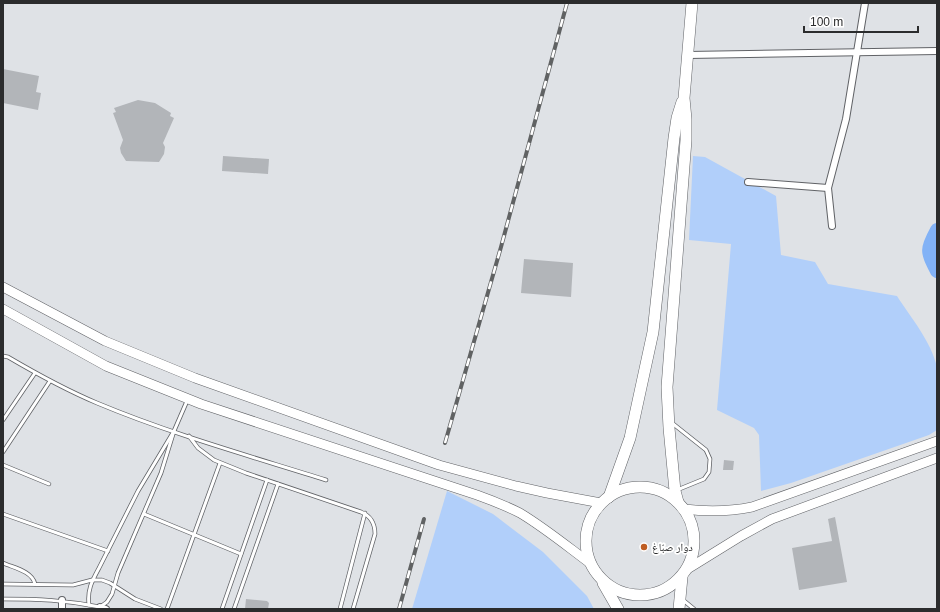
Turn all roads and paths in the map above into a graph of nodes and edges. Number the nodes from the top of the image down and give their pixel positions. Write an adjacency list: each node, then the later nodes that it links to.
1 (692, 3): 5 (highway)
2 (865, 3): 4 (street)
3 (937, 51): 4 (street)
4 (858, 52): 5 (street); 8 (street)
5 (688, 55): 6 (highway)
6 (684, 98): 18 (highway); 33 (highway)
7 (748, 182): 8 (street)
8 (828, 188): 9 (street)
9 (832, 226)
10 (3, 286): 33 (main road)
11 (3, 309): 16 (main road)
12 (3, 351): 13 (lane)
13 (4, 356): 14 (lane)
14 (35, 373): 15 (lane); 17 (lane)
15 (50, 381): 19 (lane); 23 (lane)
16 (188, 399): 19 (lane); 42 (main road)
17 (3, 420)
18 (668, 420): 32 (highway); 32 (lane)
19 (174, 431): 20 (lane); 37 (lane); 39 (lane)
20 (189, 436): 26 (lane); 29 (lane)
21 (937, 441): 34 (main road)
22 (3, 442): 23 (lane)
23 (8, 445): 24 (lane)
24 (3, 452)
25 (937, 458): 43 (main road)
26 (220, 463): 28 (lane); 38 (lane)
27 (3, 465): 30 (lane)
28 (267, 480): 31 (lane); 40 (lane)
29 (326, 480)
30 (49, 484)
31 (278, 484): 35 (lane); 58 (lane)
32 (675, 491): 34 (highway)
33 (605, 500): 34 (highway); 42 (highway)
34 (681, 506): 43 (highway)
35 (365, 513): 59 (lane); 60 (lane)
36 (3, 514): 39 (lane)
37 (144, 514): 38 (lane); 48 (lane)
38 (194, 535): 40 (lane); 56 (lane)
39 (108, 551): 45 (lane)
40 (241, 554): 57 (lane)
41 (3, 563): 47 (lane)
42 (591, 564): 44 (highway)
43 (684, 573): 44 (highway); 49 (highway)
44 (601, 579): 61 (highway)
45 (92, 580): 47 (lane); 48 (lane); 52 (lane)
46 (3, 584): 47 (lane)
47 (35, 584)
48 (114, 585): 53 (lane); 55 (lane)
49 (679, 596): 62 (highway); 63 (lane)
50 (3, 599): 51 (lane)
51 (62, 600): 52 (lane); 54 (street)
52 (89, 605): 53 (lane)
53 (103, 608)
54 (62, 609)
55 (161, 609)
56 (167, 609)
57 (222, 609)
58 (234, 609)
59 (340, 609)
60 (353, 609)
61 (618, 609)
62 (679, 609)
63 (694, 609)

